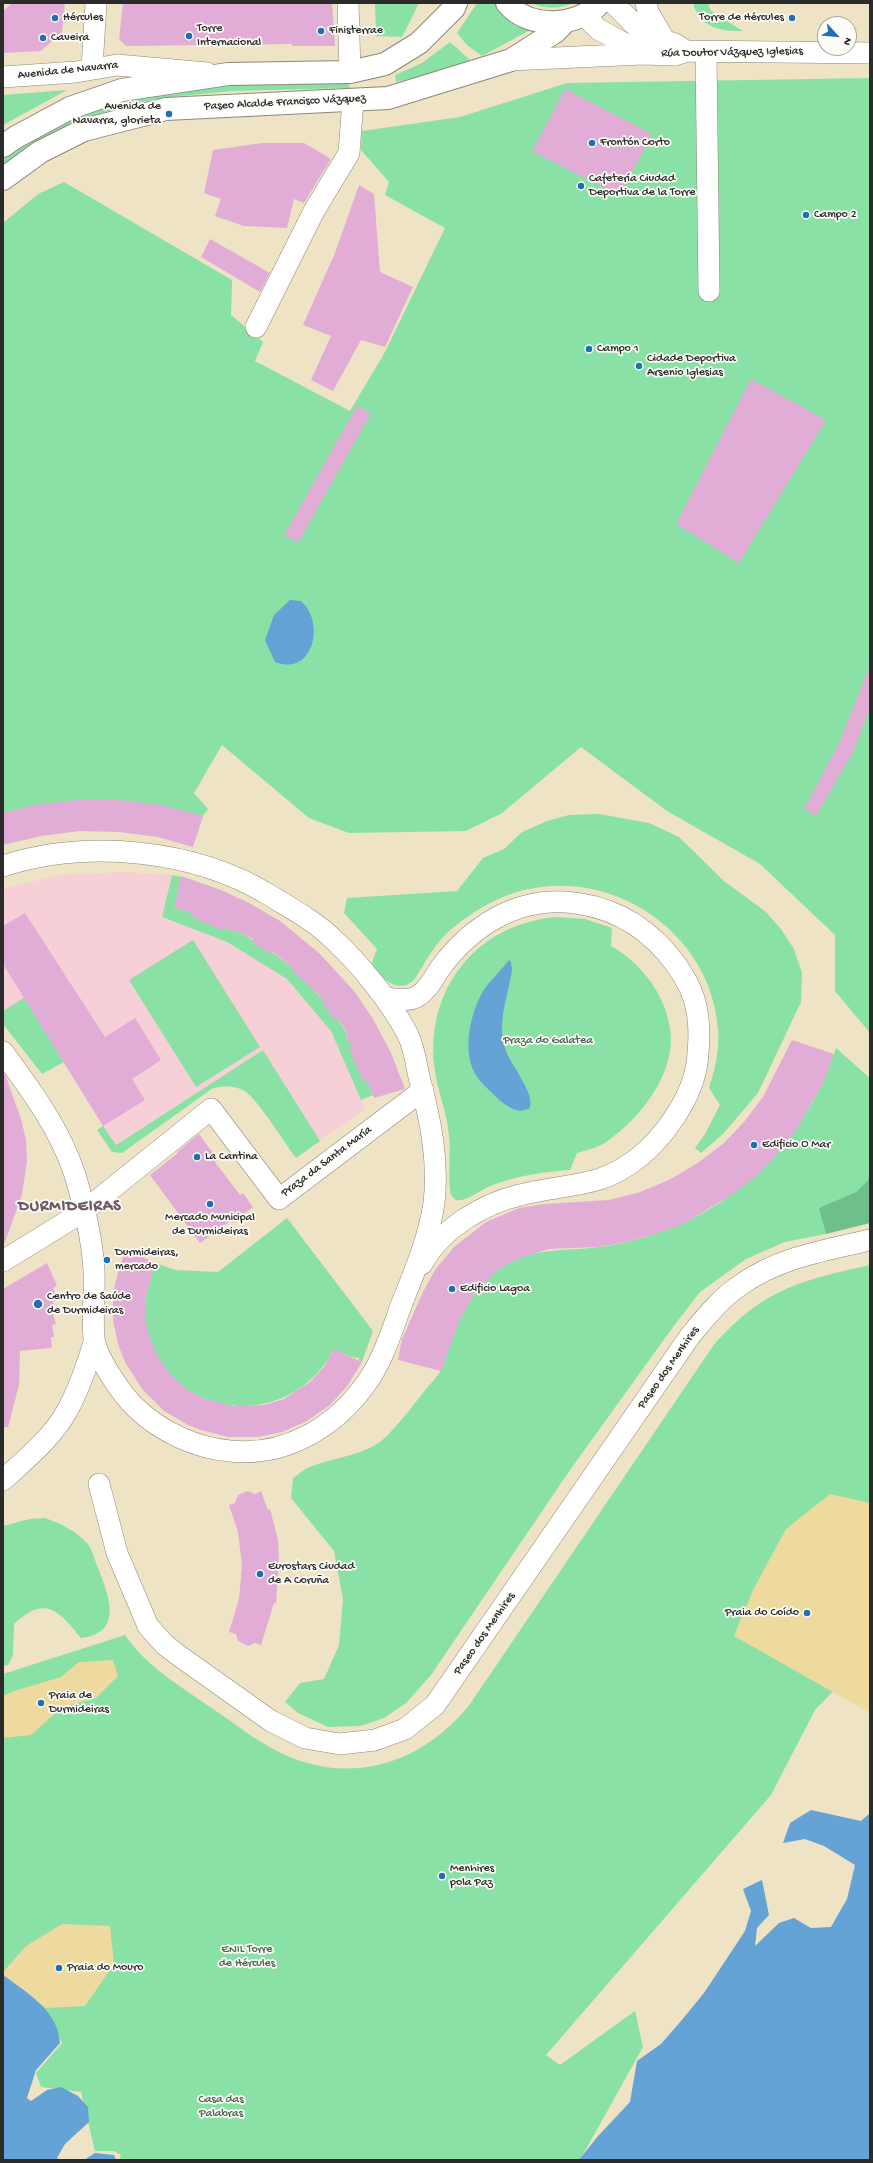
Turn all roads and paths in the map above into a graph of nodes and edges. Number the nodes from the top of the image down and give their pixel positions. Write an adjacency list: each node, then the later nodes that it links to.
1 (96, 3): 13 (street)
2 (348, 3): 14 (street)
3 (456, 3): 14 (main road)
4 (507, 3): 7 (main road)
5 (612, 3): 8 (street)
6 (646, 3): 8 (street)
7 (583, 13): 11 (street, Rúa Doutor Vázquez Iglesias); 12 (main road, Paseo Alcalde Francisco Vázquez)
8 (665, 41): 9 (street)
9 (696, 52): 10 (street, Rúa Doutor Vázquez Iglesias); 11 (street, Rúa Doutor Vázquez Iglesias); 20 (street)
10 (870, 53)
11 (643, 54): 12 (street, Rúa Doutor Vázquez Iglesias)
12 (510, 60): 17 (main road, Paseo Alcalde Francisco Vázquez)
13 (92, 68): 15 (street, Avenida de Navarra); 16 (street, Avenida de Navarra)
14 (350, 72): 15 (main road)
15 (228, 74): 18 (main road)
16 (3, 77)
17 (353, 100): 19 (main road, Paseo Alcalde Francisco Vázquez); 21 (street)
18 (3, 146)
19 (3, 178)
20 (710, 291)
21 (256, 327)
22 (3, 866): 23 (street)
23 (386, 998): 25 (street); 29 (street)
24 (3, 1052): 26 (street)
25 (422, 1090): 26 (street, Praza da Santa María); 29 (street)
26 (84, 1211): 28 (street); 30 (street)
27 (870, 1240): 32 (street, Paseo dos Menhires)
28 (3, 1261)
29 (408, 1289): 30 (street)
30 (94, 1342): 31 (street)
31 (3, 1480)
32 (99, 1484)

